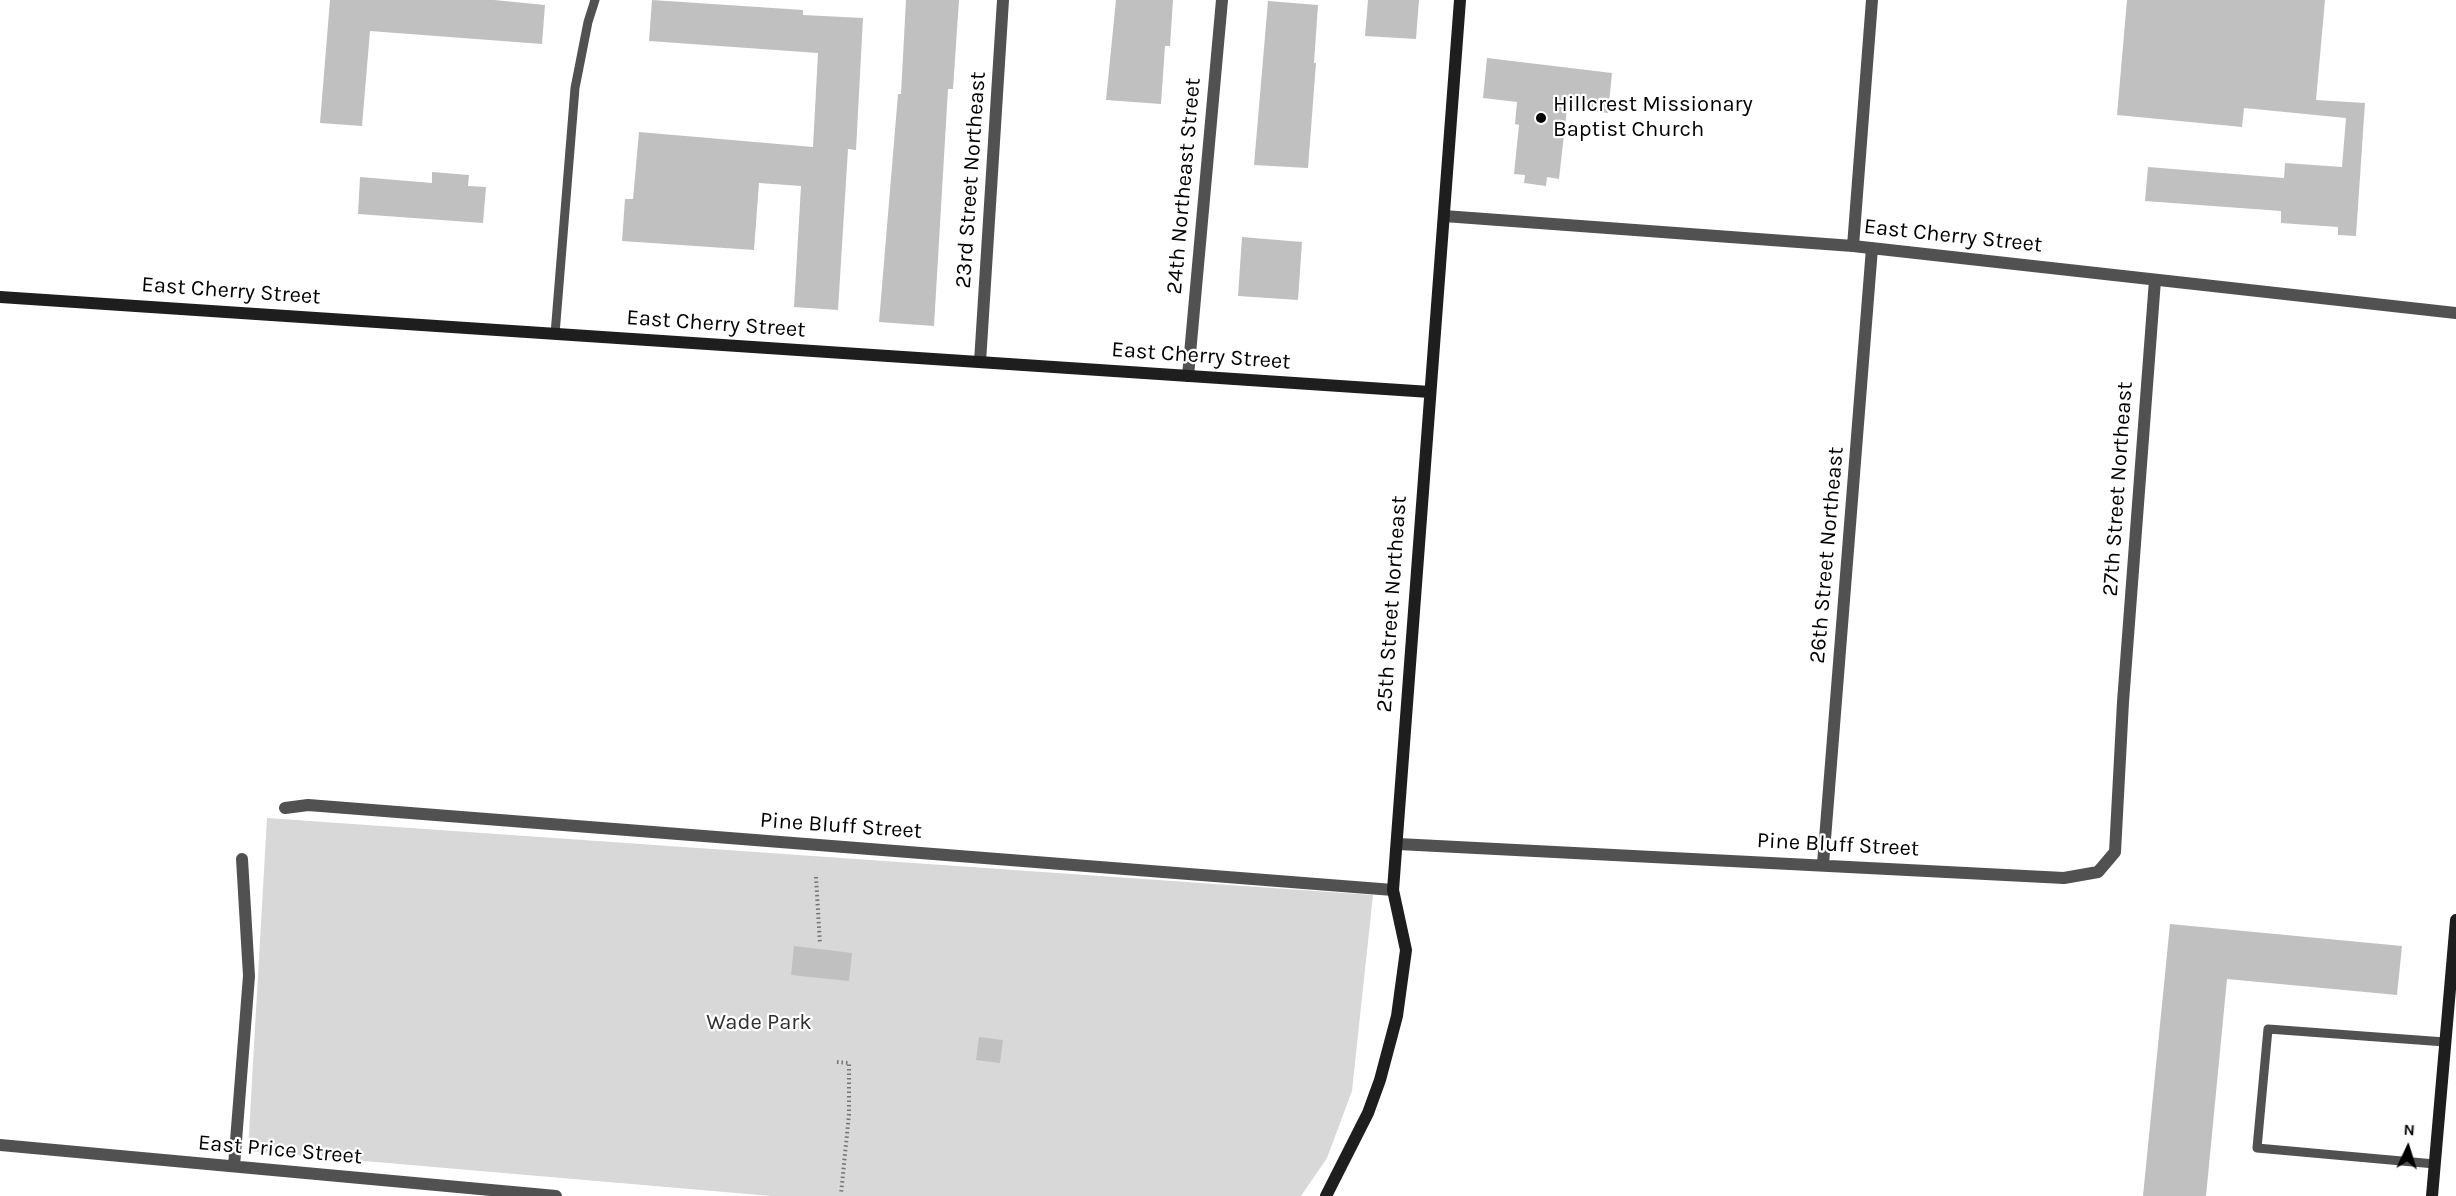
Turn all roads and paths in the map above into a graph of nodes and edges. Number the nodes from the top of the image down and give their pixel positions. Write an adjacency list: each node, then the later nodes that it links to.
1 (596, 0): 12 (lane)
2 (1003, 0): 13 (street, 23rd Street Northeast)
3 (1222, 0): 14 (street, 24th Northeast Street)
4 (1460, 0): 6 (street, 25th Street Northeast)
5 (1872, 0): 7 (street)
6 (1443, 216): 7 (street, East Cherry Street); 15 (street, 25th Street Northeast)
7 (1853, 246): 8 (street, East Cherry Street)
8 (1872, 248): 9 (street, East Cherry Street); 20 (street, 26th Street Northeast)
9 (2155, 280): 11 (street, East Cherry Street); 16 (street, 27th Street Northeast)
10 (0, 297): 12 (street, East Cherry Street)
11 (2456, 313)
12 (555, 334): 13 (street, East Cherry Street)
13 (980, 362): 14 (street, East Cherry Street)
14 (1188, 376): 15 (street, East Cherry Street)
15 (1430, 393): 18 (street, 25th Street Northeast)
16 (2123, 702): 20 (street, Pine Bluff Street)
17 (285, 808): 22 (street, Pine Bluff Street)
18 (1398, 844): 20 (street, Pine Bluff Street); 22 (street, 25th Street Northeast)
19 (242, 859): 29 (street)
20 (1823, 864)
21 (816, 877): 24 (path)
22 (1393, 890): 32 (street, 25th Street Northeast)
23 (2456, 920): 25 (street)
24 (820, 944)
25 (2445, 1042): 28 (street); 28 (lane)
26 (837, 1062): 30 (path)
27 (0, 1145): 29 (street, East Price Street)
28 (2435, 1164): 33 (street)
29 (234, 1166): 31 (street, East Price Street)
30 (841, 1194)
31 (556, 1196)
32 (1326, 1196)
33 (2432, 1196)

